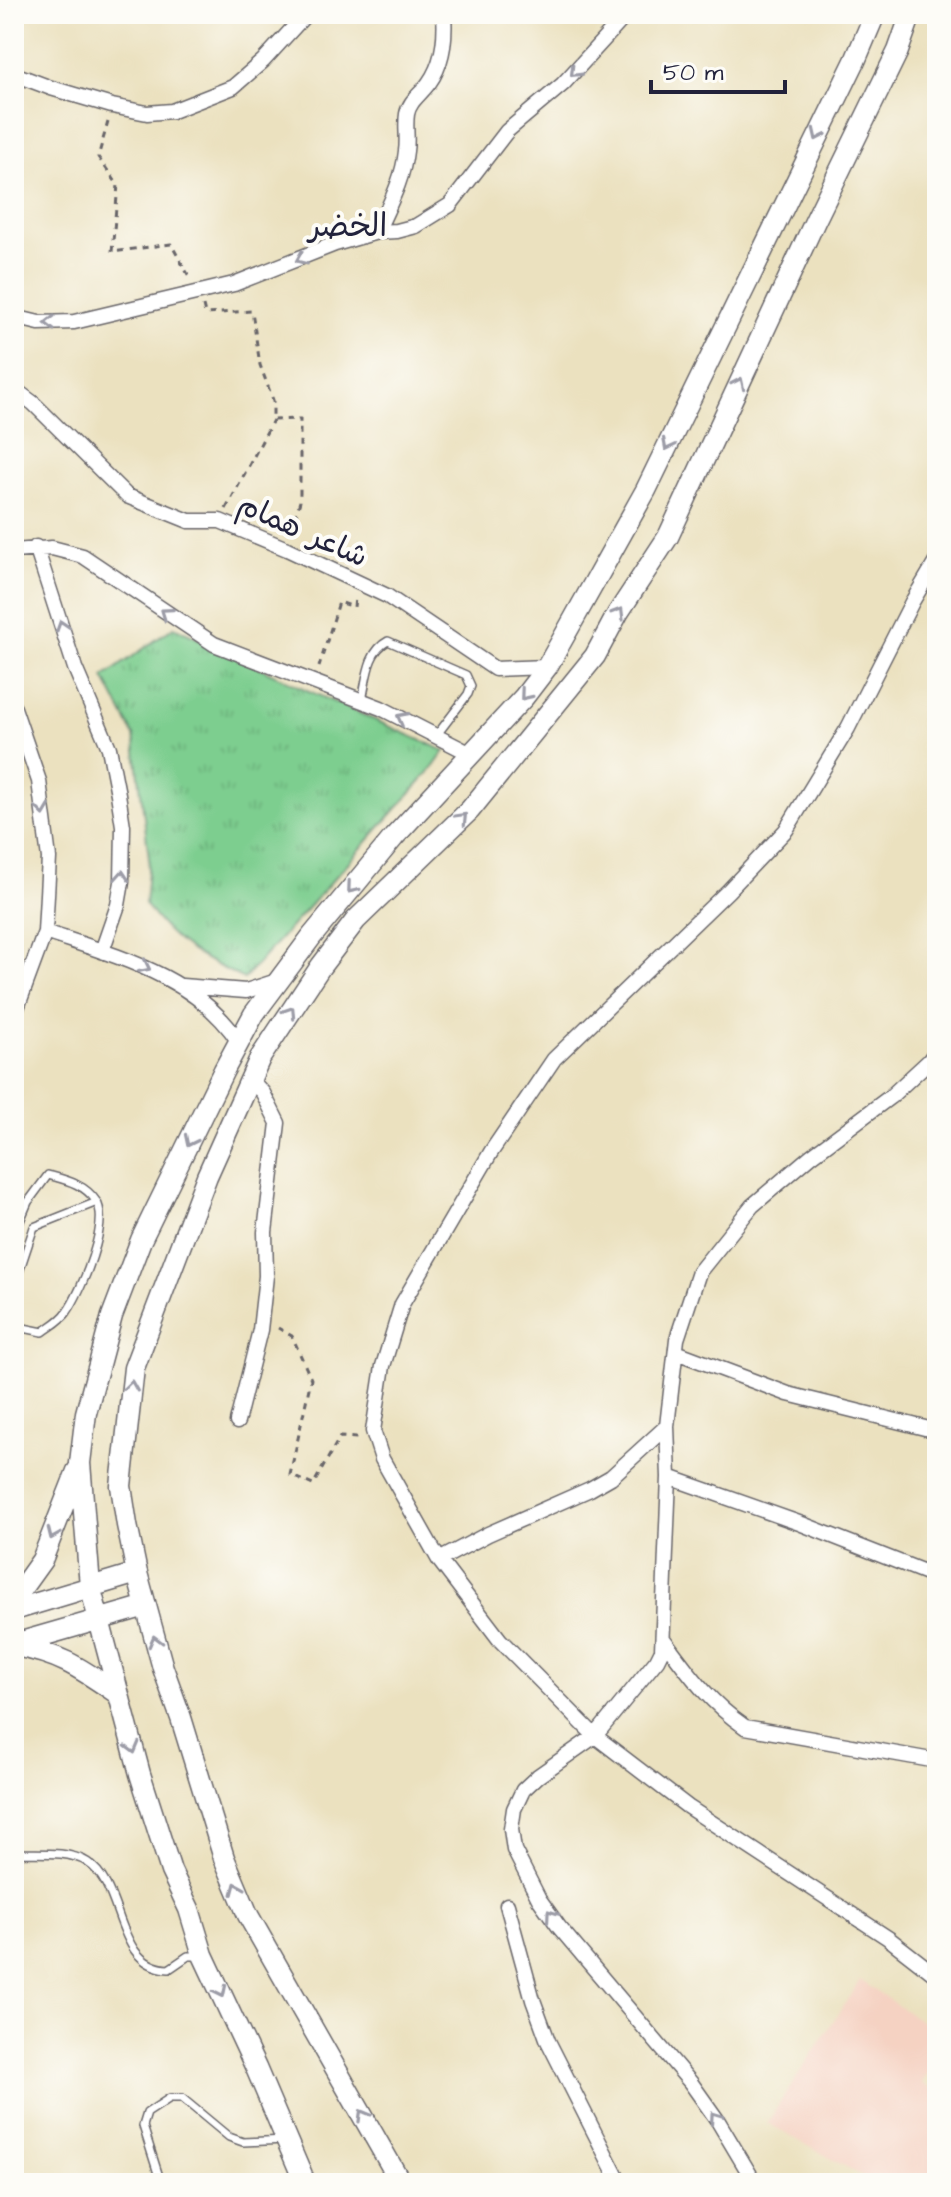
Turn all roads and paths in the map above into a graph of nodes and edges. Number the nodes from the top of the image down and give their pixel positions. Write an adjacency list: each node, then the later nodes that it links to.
1 (306, 14): 7 (street)
2 (444, 14): 8 (street)
3 (627, 14): 8 (street, one-way to 8)
4 (875, 14): 19 (main road, one-way to 19)
5 (911, 14): 25 (main road, one-way to 5)
6 (14, 74): 7 (street)
7 (112, 106): 9 (path)
8 (377, 232): 9 (street, one-way to 9)
9 (200, 293): 10 (street, one-way to 10); 12 (path)
10 (14, 317)
11 (14, 389): 13 (street, شاعر همام)
12 (273, 420): 13 (path); 15 (path)
13 (220, 521): 15 (street, شاعر همام)
14 (36, 547): 16 (street); 20 (street, one-way to 14); 27 (street, one-way to 14)
15 (287, 549): 18 (street, شاعر همام)
16 (14, 551)
17 (937, 560): 43 (street)
18 (357, 582): 19 (street, شاعر همام); 20 (path)
19 (547, 667): 24 (main road, one-way to 24)
20 (314, 682): 21 (street)
21 (362, 700): 23 (street, one-way to 21); 23 (lane)
22 (14, 708): 26 (street, one-way to 26)
23 (435, 737): 24 (street)
24 (471, 754): 25 (main road); 28 (main road, one-way to 28)
25 (501, 771): 33 (main road, one-way to 25)
26 (45, 932): 27 (street); 30 (street)
27 (102, 951): 29 (street, one-way to 29)
28 (281, 980): 29 (street); 31 (main road)
29 (182, 986): 31 (street)
30 (14, 1016)
31 (239, 1042): 44 (main road, one-way to 44)
32 (934, 1057): 39 (street)
33 (250, 1079): 37 (street); 47 (main road, one-way to 33)
34 (97, 1202): 35 (lane); 36 (lane); 38 (lane)
35 (14, 1235)
36 (14, 1287)
37 (260, 1324): 40 (street); 43 (path)
38 (14, 1326)
39 (676, 1352): 41 (street); 42 (street)
40 (237, 1422)
41 (667, 1426): 45 (street); 46 (street)
42 (937, 1431)
43 (382, 1459): 46 (street)
44 (80, 1463): 49 (main road); 50 (main road, one-way to 50)
45 (669, 1477): 48 (street); 54 (street)
46 (439, 1560): 57 (street)
47 (137, 1573): 49 (main road); 51 (main road)
48 (937, 1577)
49 (90, 1586): 52 (main road); 53 (main road)
50 (14, 1599)
51 (146, 1606): 53 (main road); 66 (main road, one-way to 51)
52 (14, 1610)
53 (97, 1619): 55 (main road); 56 (main road)
54 (664, 1640): 57 (street); 58 (street)
55 (14, 1645): 56 (main road)
56 (118, 1694): 61 (main road, one-way to 61)
57 (595, 1736): 62 (street); 68 (street, one-way to 57)
58 (937, 1761)
59 (14, 1853): 61 (lane)
60 (507, 1905): 67 (street)
61 (203, 1955): 63 (main road, one-way to 63)
62 (937, 1976)
63 (287, 2140): 64 (main road); 65 (lane)
64 (302, 2182)
65 (161, 2183)
66 (401, 2183)
67 (620, 2183)
68 (755, 2183)

